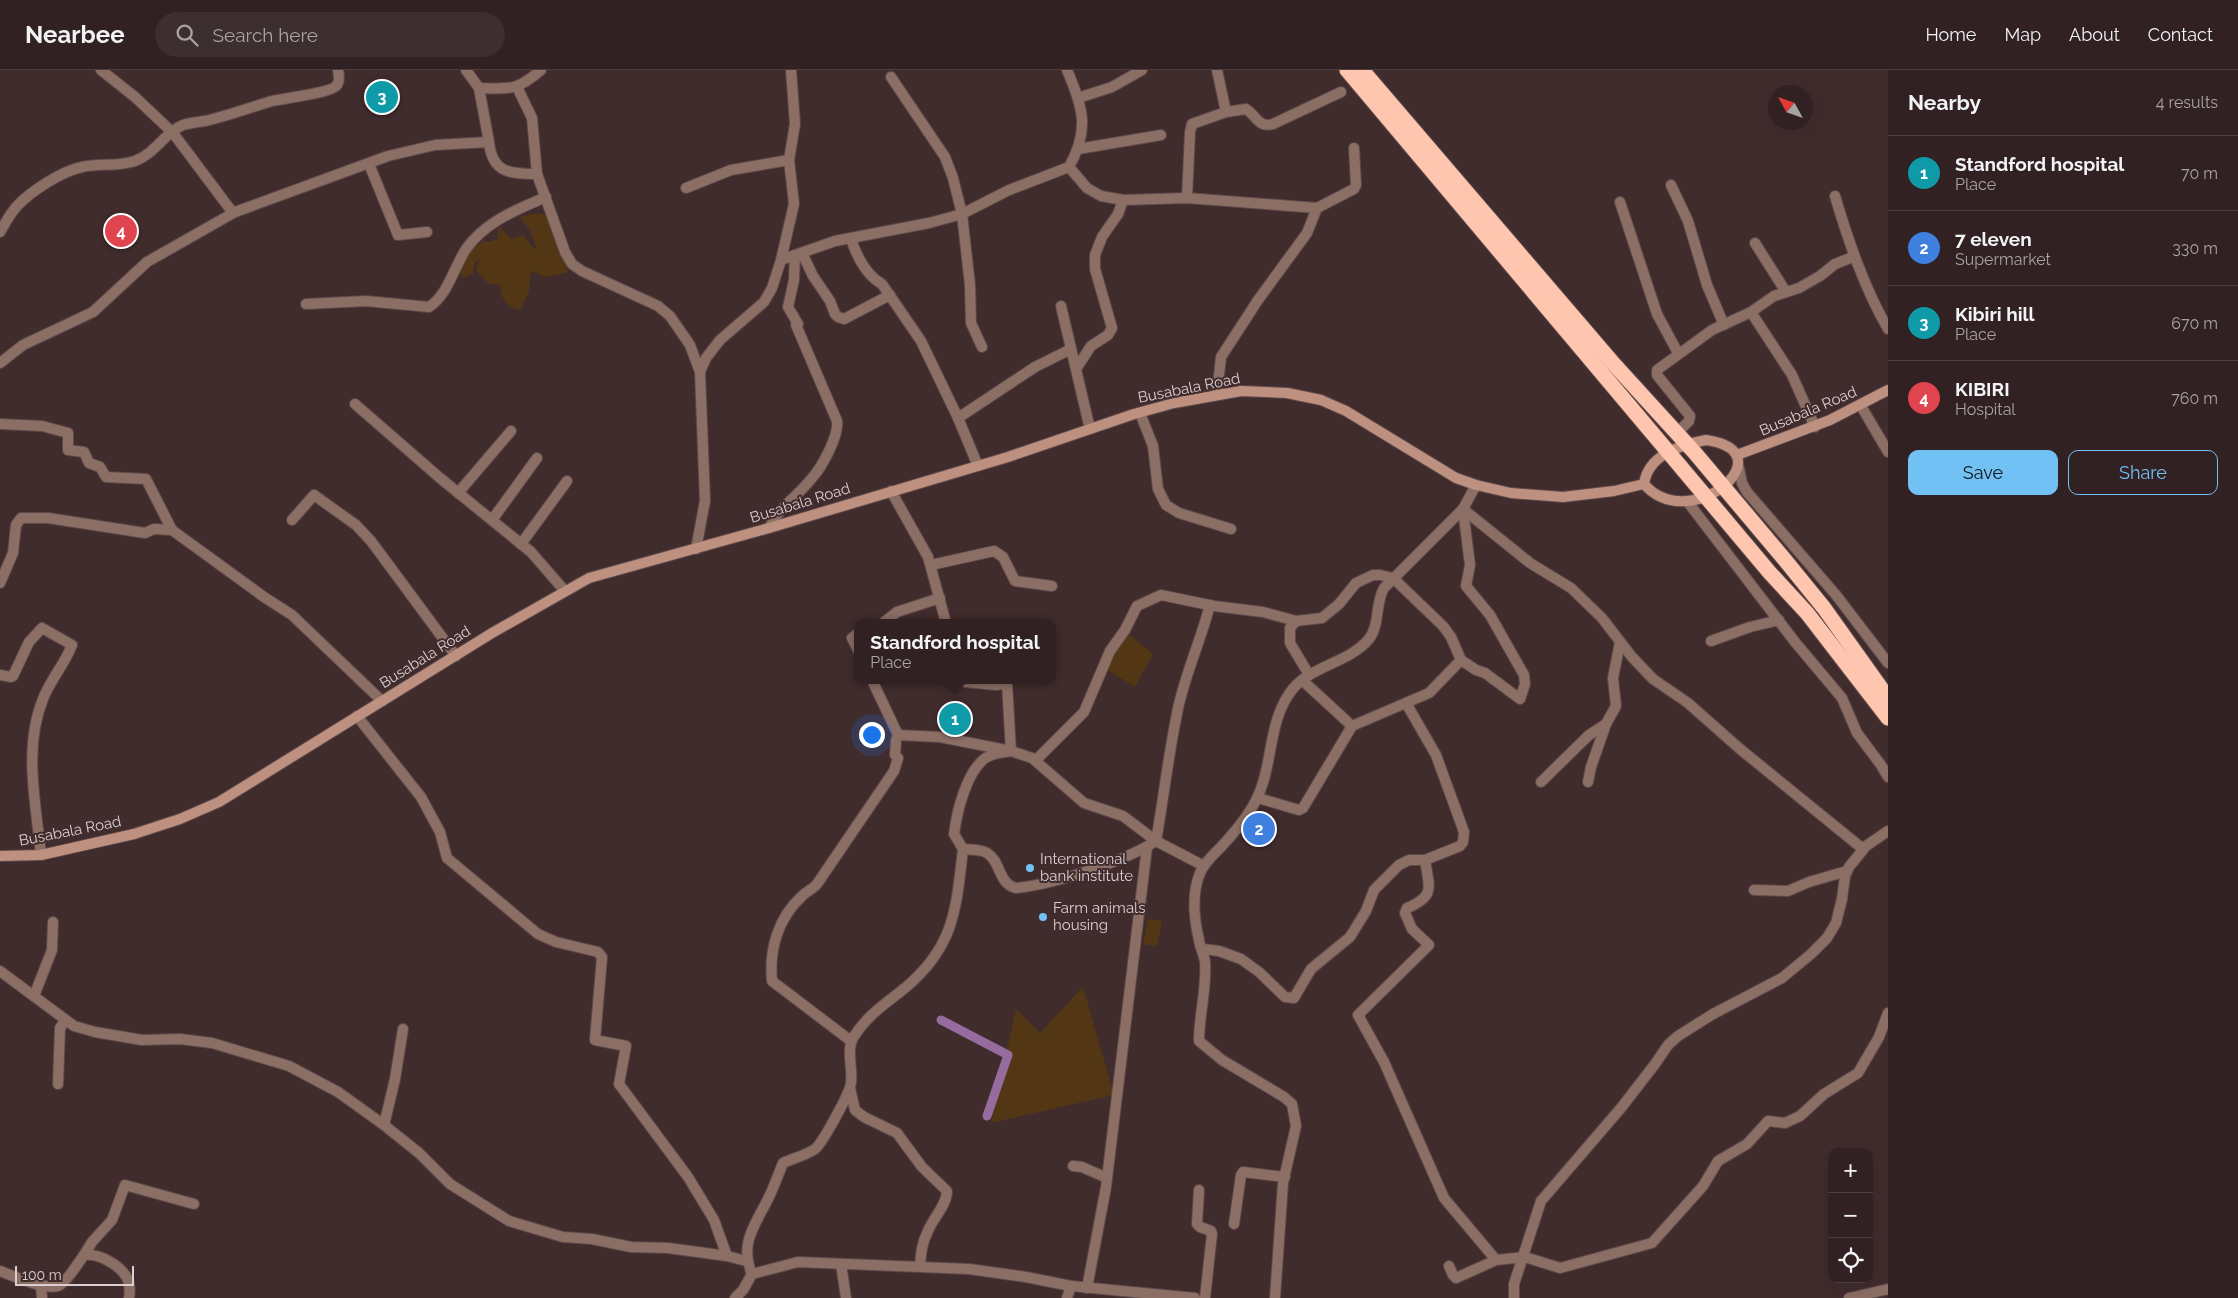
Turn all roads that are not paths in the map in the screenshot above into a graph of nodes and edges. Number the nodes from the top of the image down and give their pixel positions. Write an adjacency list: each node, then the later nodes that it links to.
1 (101, 70): 17 (street)
2 (338, 70): 17 (street)
3 (466, 70): 13 (street)
4 (541, 70): 12 (street)
5 (791, 70): 22 (street)
6 (1067, 70): 15 (street)
7 (1142, 70): 15 (street)
8 (1217, 70): 16 (street)
9 (1347, 70): 67 (highway)
10 (1362, 70): 66 (highway)
11 (891, 77): 35 (street)
12 (518, 87): 13 (street); 25 (street)
13 (479, 88): 19 (street)
14 (1341, 92): 16 (street)
15 (1078, 98): 21 (street)
16 (1226, 112): 30 (street)
17 (173, 133): 34 (street); 36 (street)
18 (1161, 135): 21 (street)
19 (489, 142): 23 (street); 25 (street)
20 (1354, 148): 33 (street)
21 (1078, 149): 24 (street)
22 (789, 160): 27 (street); 42 (street)
23 (369, 164): 34 (street); 37 (street)
24 (1069, 167): 31 (street); 35 (street)
25 (537, 174): 29 (street)
26 (1671, 185): 48 (street)
27 (686, 188)
28 (1834, 196): 41 (street)
29 (546, 197): 45 (street); 55 (street)
30 (1187, 198): 31 (street); 33 (street)
31 (1123, 200): 54 (street)
32 (1620, 202): 52 (street)
33 (1317, 208): 57 (street)
34 (233, 213): 53 (street)
35 (962, 214): 38 (street); 50 (street)
36 (0, 232)
37 (427, 232)
38 (851, 239): 40 (street); 44 (street)
39 (1755, 244): 43 (street)
40 (799, 254): 42 (street); 44 (street); 84 (street)
41 (1853, 257): 43 (street); 49 (street)
42 (781, 260): 55 (street)
43 (1786, 292): 47 (street)
44 (890, 295): 61 (street)
45 (306, 304)
46 (1061, 306): 51 (street)
47 (1751, 312): 48 (street); 63 (street)
48 (1724, 325): 52 (street)
49 (1888, 329)
50 (982, 347)
51 (1072, 349): 54 (street); 61 (street)
52 (1678, 353): 66 (street)
53 (0, 363)
54 (1076, 369): 64 (street)
55 (700, 372): 88 (street)
56 (1888, 390): 59 (street, Busabala Road)
57 (1217, 394): 60 (street, Busabala Road); 75 (street, Busabala Road)
58 (354, 404): 78 (street)
59 (1861, 406): 63 (street, Busabala Road); 68 (street)
60 (1140, 412): 64 (street, Busabala Road); 85 (street)
61 (958, 418): 71 (street)
62 (0, 424): 86 (street)
63 (1815, 427): 69 (street, Busabala Road)
64 (1090, 429): 71 (street, Busabala Road)
65 (511, 431): 78 (street)
66 (1681, 438): 67 (street); 69 (street); 76 (highway)
67 (1668, 452): 74 (street); 79 (highway)
68 (1888, 452)
69 (1737, 455): 72 (street)
70 (537, 458): 83 (street)
71 (978, 466): 77 (street, Busabala Road)
72 (1739, 468): 76 (street); 104 (street)
73 (567, 481): 87 (street)
74 (1644, 484): 75 (street, Busabala Road); 80 (street)
75 (1476, 485): 81 (street)
76 (1723, 487): 79 (street); 111 (highway)
77 (891, 492): 84 (street, Busabala Road); 89 (street)
78 (458, 493): 83 (street)
79 (1706, 498): 80 (street); 115 (highway)
80 (1687, 501): 98 (street)
81 (1463, 510): 90 (street); 101 (street); 103 (street)
82 (292, 520): 102 (street)
83 (492, 520): 87 (street)
84 (769, 528): 88 (street, Busabala Road)
85 (1231, 529)
86 (172, 530): 91 (street); 112 (street)
87 (521, 544): 93 (street)
88 (696, 549): 93 (street, Busabala Road)
89 (931, 565): 92 (street); 94 (street)
90 (1393, 578): 99 (street); 103 (street); 106 (street)
91 (0, 583)
92 (1052, 586)
93 (564, 590): 102 (street, Busabala Road)
94 (940, 598): 96 (street); 97 (street)
95 (1210, 605): 99 (street); 120 (street); 126 (street)
96 (888, 619)
97 (945, 619)
98 (1779, 620): 100 (street); 121 (street)
99 (1296, 621): 106 (street)
100 (1711, 641)
101 (1620, 642): 116 (street); 129 (street)
102 (456, 656): 112 (street, Busabala Road)
103 (1461, 660): 113 (street)
104 (1888, 662)
105 (0, 675): 130 (street)
106 (1305, 676): 117 (street); 124 (street)
107 (874, 684): 118 (street)
108 (986, 684): 109 (street)
109 (1002, 684)
110 (1007, 684): 119 (street)
111 (1888, 698)
112 (382, 701): 114 (street, Busabala Road)
113 (1406, 703): 117 (street); 132 (street)
114 (357, 716): 130 (street, Busabala Road); 154 (street)
115 (1888, 718)
116 (1606, 724): 122 (street); 123 (street)
117 (1352, 726): 124 (street)
118 (898, 735): 119 (street); 143 (street)
119 (1011, 751): 120 (street); 128 (street)
120 (1036, 760): 126 (street)
121 (1888, 777)
122 (1541, 782)
123 (1588, 782)
124 (1258, 798): 133 (street)
125 (1888, 831): 129 (street)
126 (1156, 841): 127 (street); 133 (street)
127 (1146, 847): 128 (street); 149 (street)
128 (963, 849): 143 (street)
129 (1863, 849): 134 (street)
130 (41, 854): 131 (street, Busabala Road)
131 (0, 856)
132 (1425, 860): 137 (street); 156 (street)
133 (1204, 866): 137 (street)
134 (1847, 871): 135 (street); 155 (street)
135 (1754, 890)
136 (52, 922): 139 (street)
137 (1203, 949): 148 (street)
138 (0, 971): 139 (street)
139 (34, 996): 141 (street)
140 (1888, 1013): 155 (street)
141 (65, 1021): 144 (street); 146 (street)
142 (403, 1029): 146 (street)
143 (851, 1041): 145 (street)
144 (58, 1084)
145 (850, 1088): 157 (street); 159 (street)
146 (384, 1124): 154 (street)
147 (1073, 1166): 149 (street)
148 (1285, 1177): 152 (street); 176 (street)
149 (1107, 1178): 165 (street)
150 (1199, 1190): 175 (street)
151 (194, 1204): 153 (street)
152 (1234, 1224)
153 (84, 1255): 163 (street); 170 (street)
154 (728, 1256): 157 (street)
155 (1524, 1257): 156 (street); 177 (street)
156 (1496, 1260): 160 (street)
157 (746, 1262): 162 (street)
158 (841, 1264): 159 (street); 162 (street); 172 (street)
159 (920, 1266): 164 (street)
160 (1449, 1266)
161 (0, 1271): 163 (street)
162 (752, 1274): 167 (street)
163 (41, 1285): 169 (street)
164 (1071, 1286): 165 (street); 173 (street)
165 (1086, 1288): 168 (street)
166 (1888, 1289): 178 (street)
167 (744, 1294): 171 (street)
168 (1170, 1296): 174 (street)
169 (42, 1298)
170 (129, 1298)
171 (735, 1298)
172 (846, 1298)
173 (1067, 1298)
174 (1195, 1298)
175 (1205, 1298)
176 (1275, 1298)
177 (1514, 1298)
178 (1849, 1298)

